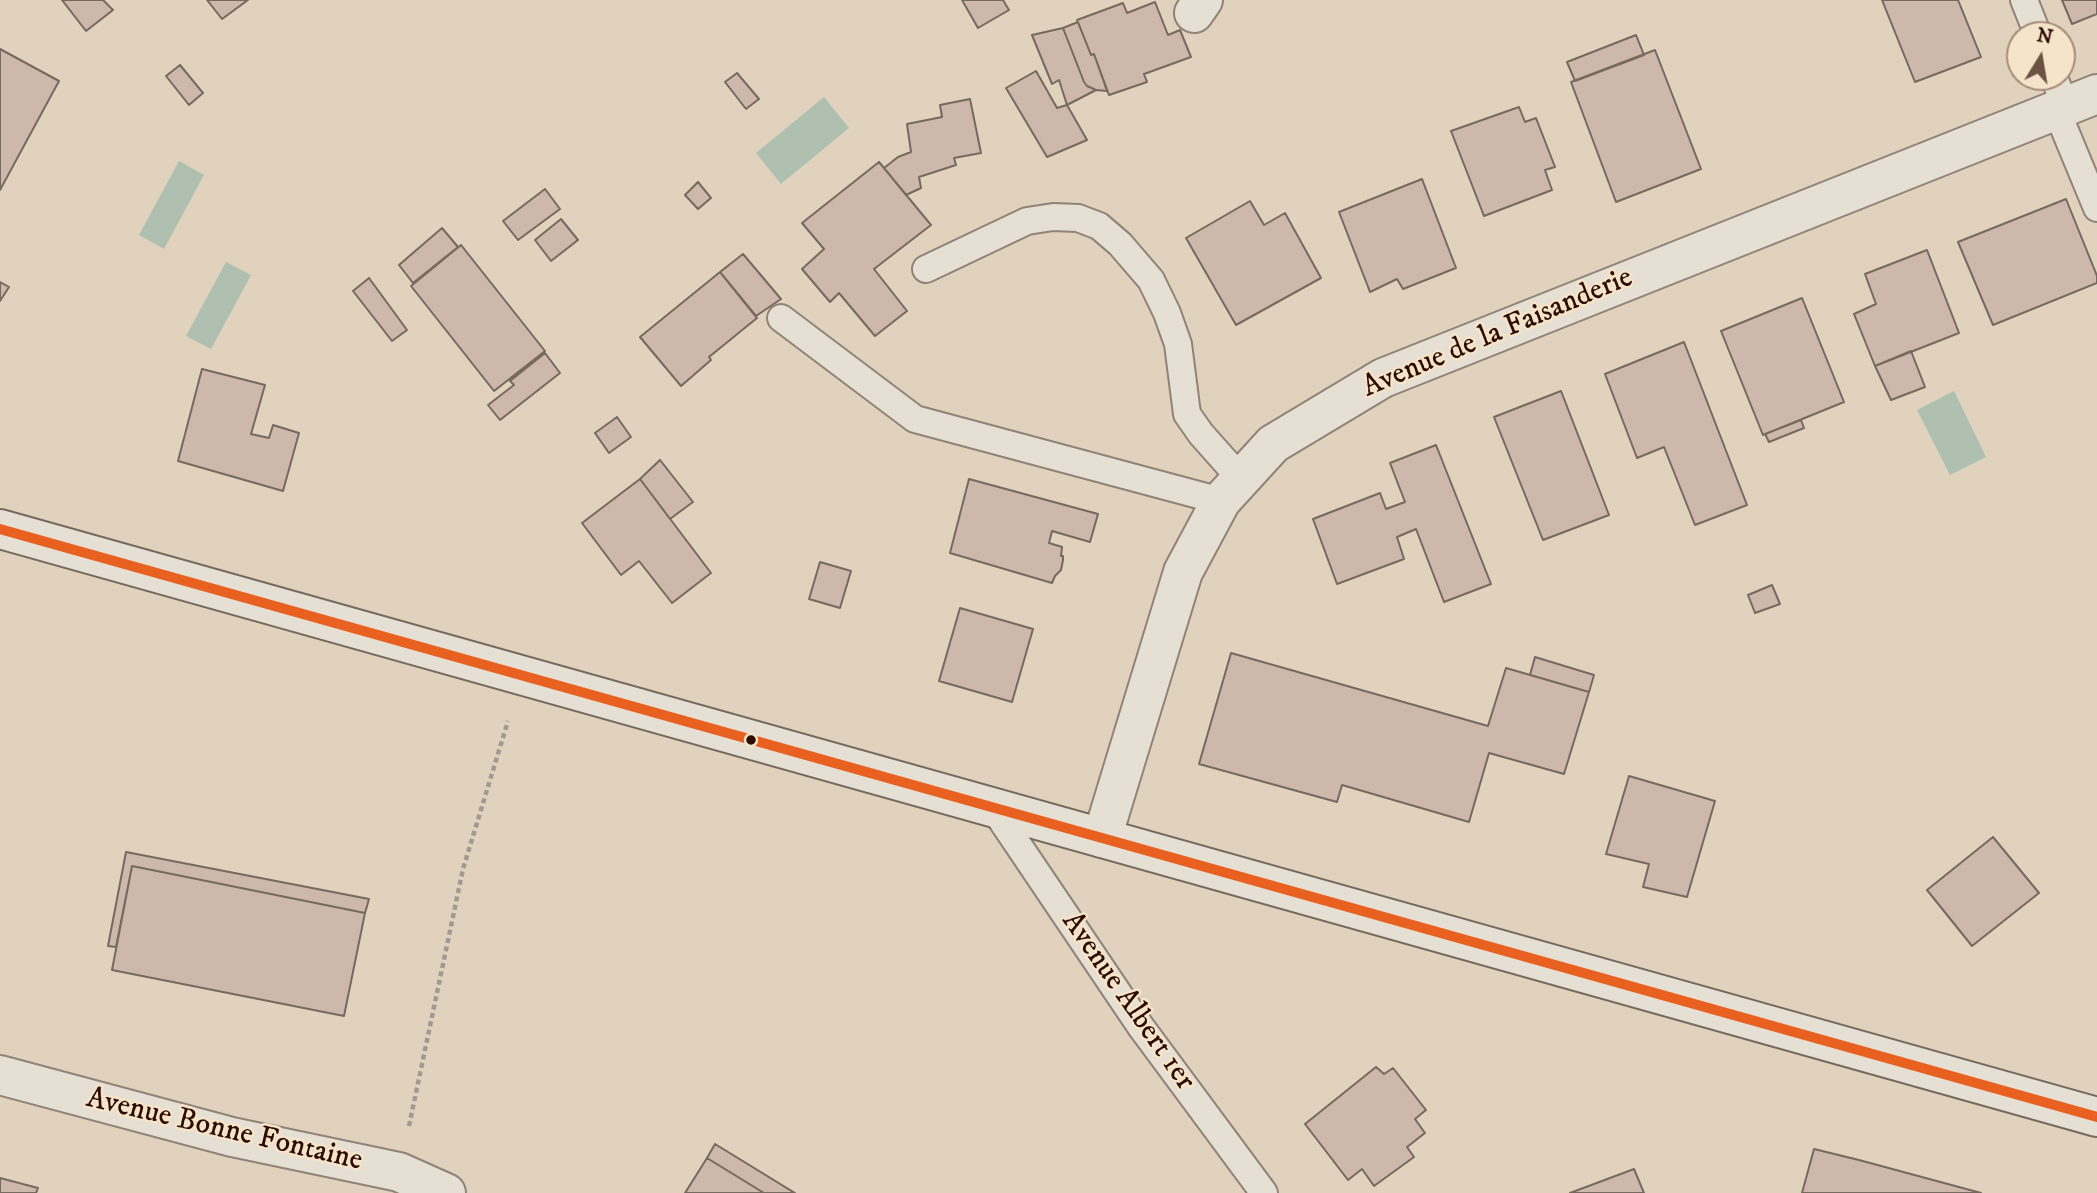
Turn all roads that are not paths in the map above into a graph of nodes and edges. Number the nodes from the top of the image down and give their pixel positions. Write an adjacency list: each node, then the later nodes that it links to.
1 (2024, 0): 2 (lane)
2 (2032, 21)
3 (2068, 97): 4 (lane); 7 (main road, Avenue de la Faisanderie)
4 (2097, 208)
5 (926, 269): 7 (lane)
6 (781, 317): 7 (lane)
7 (1231, 490): 10 (main road, Avenue de la Faisanderie)
8 (0, 529): 9 (main road)
9 (994, 809): 10 (main road); 15 (lane, Avenue Albert 1er)
10 (1102, 838): 12 (main road)
11 (0, 1075): 13 (main road, Avenue Bonne Fontaine)
12 (2097, 1117)
13 (388, 1183): 14 (main road, Avenue Bonne Fontaine)
14 (446, 1193)
15 (1264, 1193)

